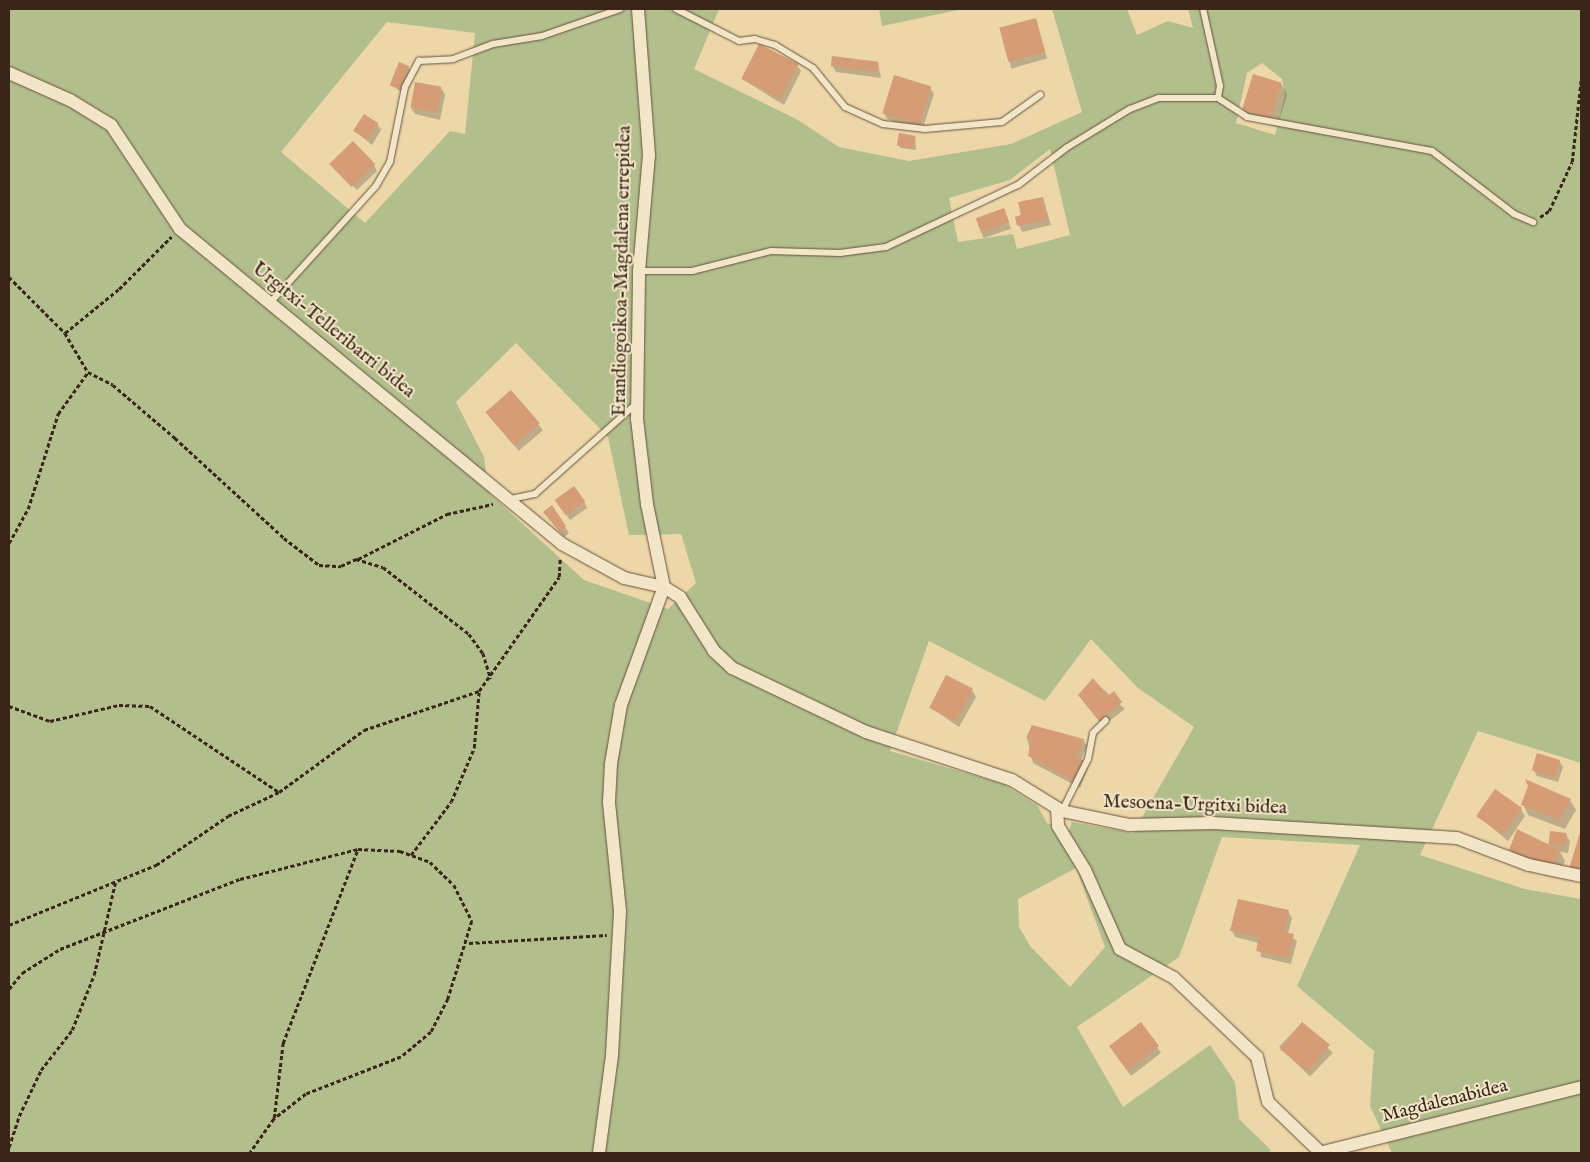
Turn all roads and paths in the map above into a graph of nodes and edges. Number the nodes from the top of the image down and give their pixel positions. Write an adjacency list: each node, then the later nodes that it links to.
1 (620, 9): 13 (lane)
2 (638, 9): 11 (street, Erandiogoikoa-Magdalena errepidea)
3 (676, 9): 7 (lane)
4 (1203, 9): 8 (lane)
5 (9, 73): 10 (street, Urgitxi-Telleribarri bidea)
6 (1581, 80): 9 (path)
7 (1040, 95)
8 (1218, 98): 9 (lane); 11 (lane)
9 (1533, 222)
10 (180, 229): 13 (street, Urgitxi-Telleribarri bidea); 14 (path)
11 (639, 271): 16 (street, Erandiogoikoa-Magdalena errepidea)
12 (9, 278): 14 (path)
13 (268, 304): 17 (street, Urgitxi-Telleribarri bidea)
14 (65, 333): 15 (path)
15 (88, 372): 18 (path); 20 (path)
16 (637, 402): 17 (lane); 21 (street, Erandiogoikoa-Magdalena errepidea)
17 (511, 499): 19 (street, Urgitxi-Telleribarri bidea); 20 (path)
18 (9, 543)
19 (562, 544): 21 (street, Urgitxi-Telleribarri bidea); 22 (path)
20 (356, 559): 22 (path)
21 (664, 586): 27 (street, Mesoena-Urgitxi bidea); 34 (street)
22 (491, 679): 23 (path)
23 (479, 691): 26 (path); 29 (path)
24 (9, 706): 26 (path)
25 (1106, 720): 27 (lane)
26 (279, 792): 31 (path)
27 (1059, 811): 30 (street, Mesoena-Urgitxi bidea); 42 (street)
28 (358, 849): 29 (path); 33 (path); 38 (path)
29 (411, 855): 35 (path)
30 (1581, 876)
31 (116, 879): 32 (path); 33 (path)
32 (9, 925)
33 (104, 932): 36 (path); 39 (path)
34 (618, 935): 35 (path); 41 (street)
35 (469, 943): 38 (path)
36 (9, 989)
37 (1581, 1087): 42 (street, Magdalenabidea)
38 (274, 1119): 40 (path)
39 (9, 1147)
40 (250, 1153)
41 (599, 1153)
42 (1320, 1153)

